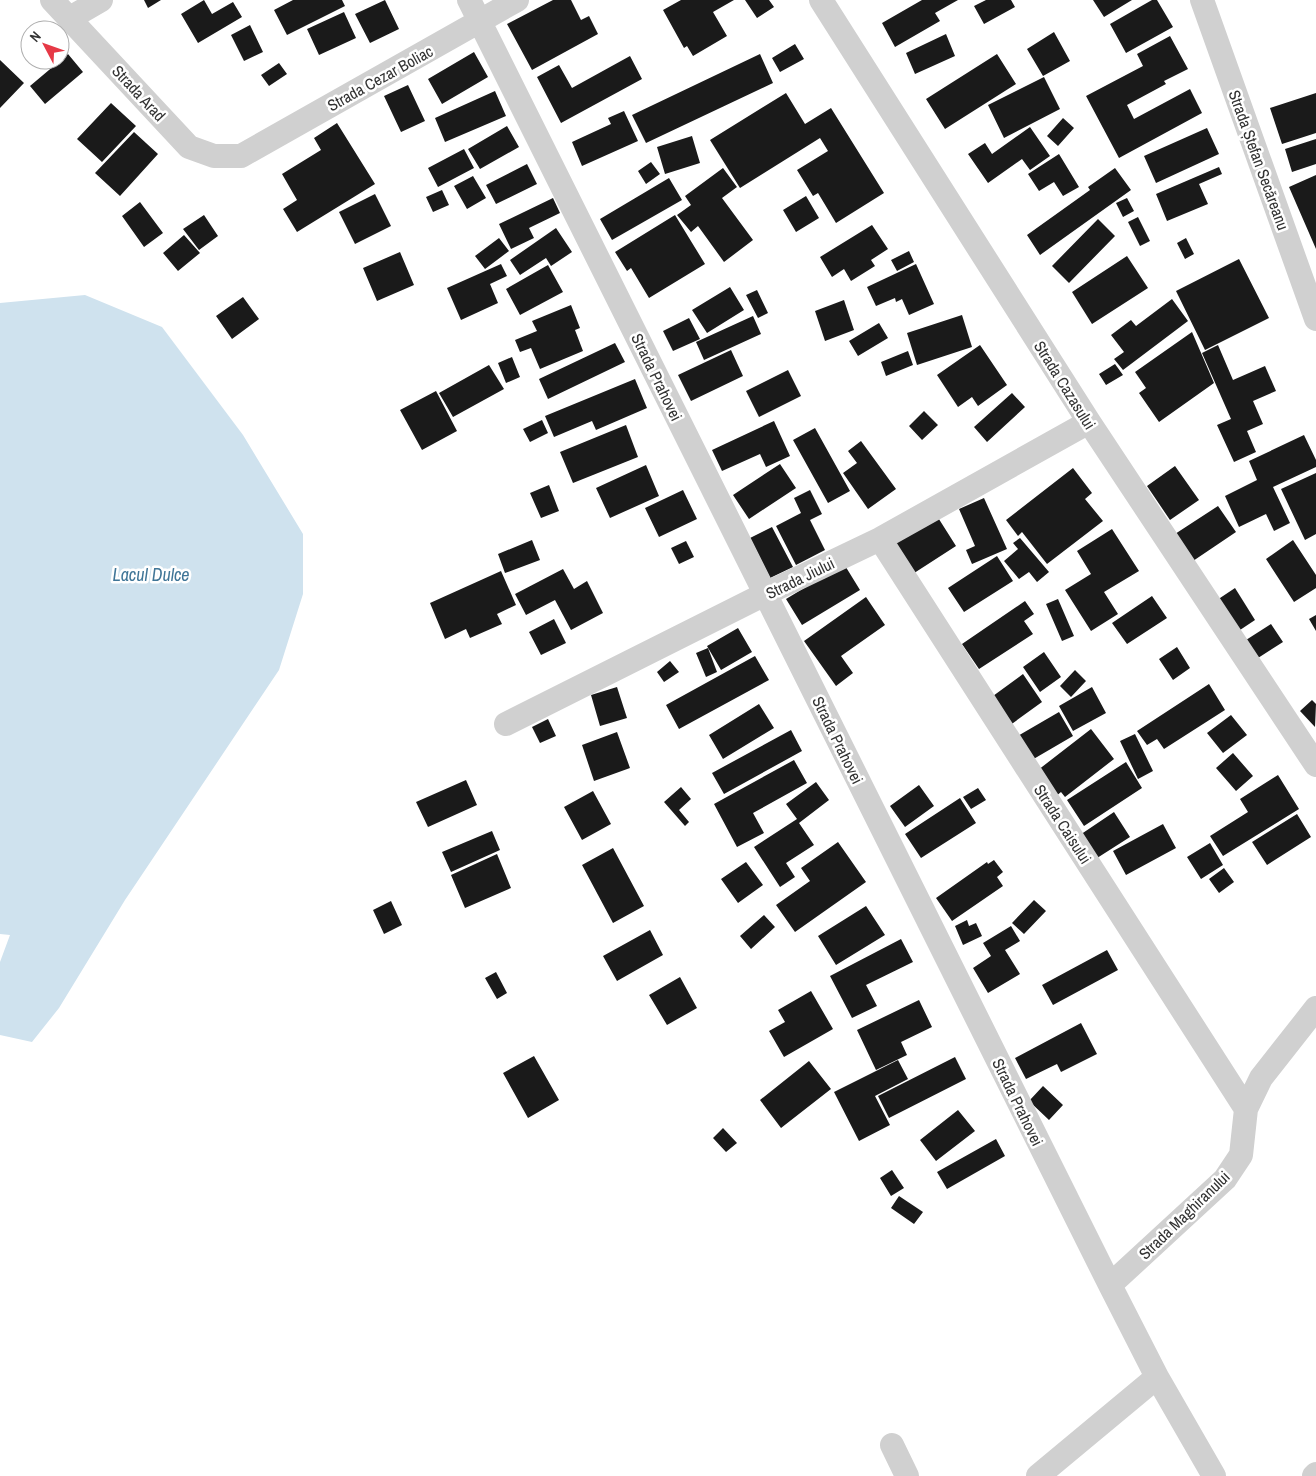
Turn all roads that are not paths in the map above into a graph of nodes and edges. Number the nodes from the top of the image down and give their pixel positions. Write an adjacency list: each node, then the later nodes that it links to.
1 (52, 0): 7 (street, Strada Arad)
2 (101, 0): 7 (street)
3 (468, 0): 8 (street, Strada Prahovei)
4 (518, 0): 8 (street, Strada Cezar Boliac)
5 (821, 0): 11 (street, Strada Cazasului)
6 (1202, 0): 10 (street, Strada Ștefan Secăreanu)
7 (70, 18): 9 (street, Strada Arad)
8 (480, 22): 9 (street, Strada Cezar Boliac); 13 (street, Strada Prahovei)
9 (241, 156)
10 (1316, 319)
11 (1088, 422): 12 (street, Strada Jiului); 15 (street, Strada Cazasului)
12 (880, 539): 13 (street, Strada Jiului); 17 (street, Strada Caisului)
13 (765, 594): 14 (street, Strada Jiului); 18 (street, Strada Prahovei)
14 (506, 724)
15 (1316, 766)
16 (1316, 1008): 17 (street, Strada Maghiranului)
17 (1246, 1109): 18 (street, Strada Maghiranului)
18 (1110, 1285): 19 (street, Strada Prahovei)
19 (1157, 1377): 22 (street); 23 (street, Strada Prahovei)
20 (892, 1445): 21 (street)
21 (907, 1476)
22 (1038, 1476)
23 (1214, 1476)

